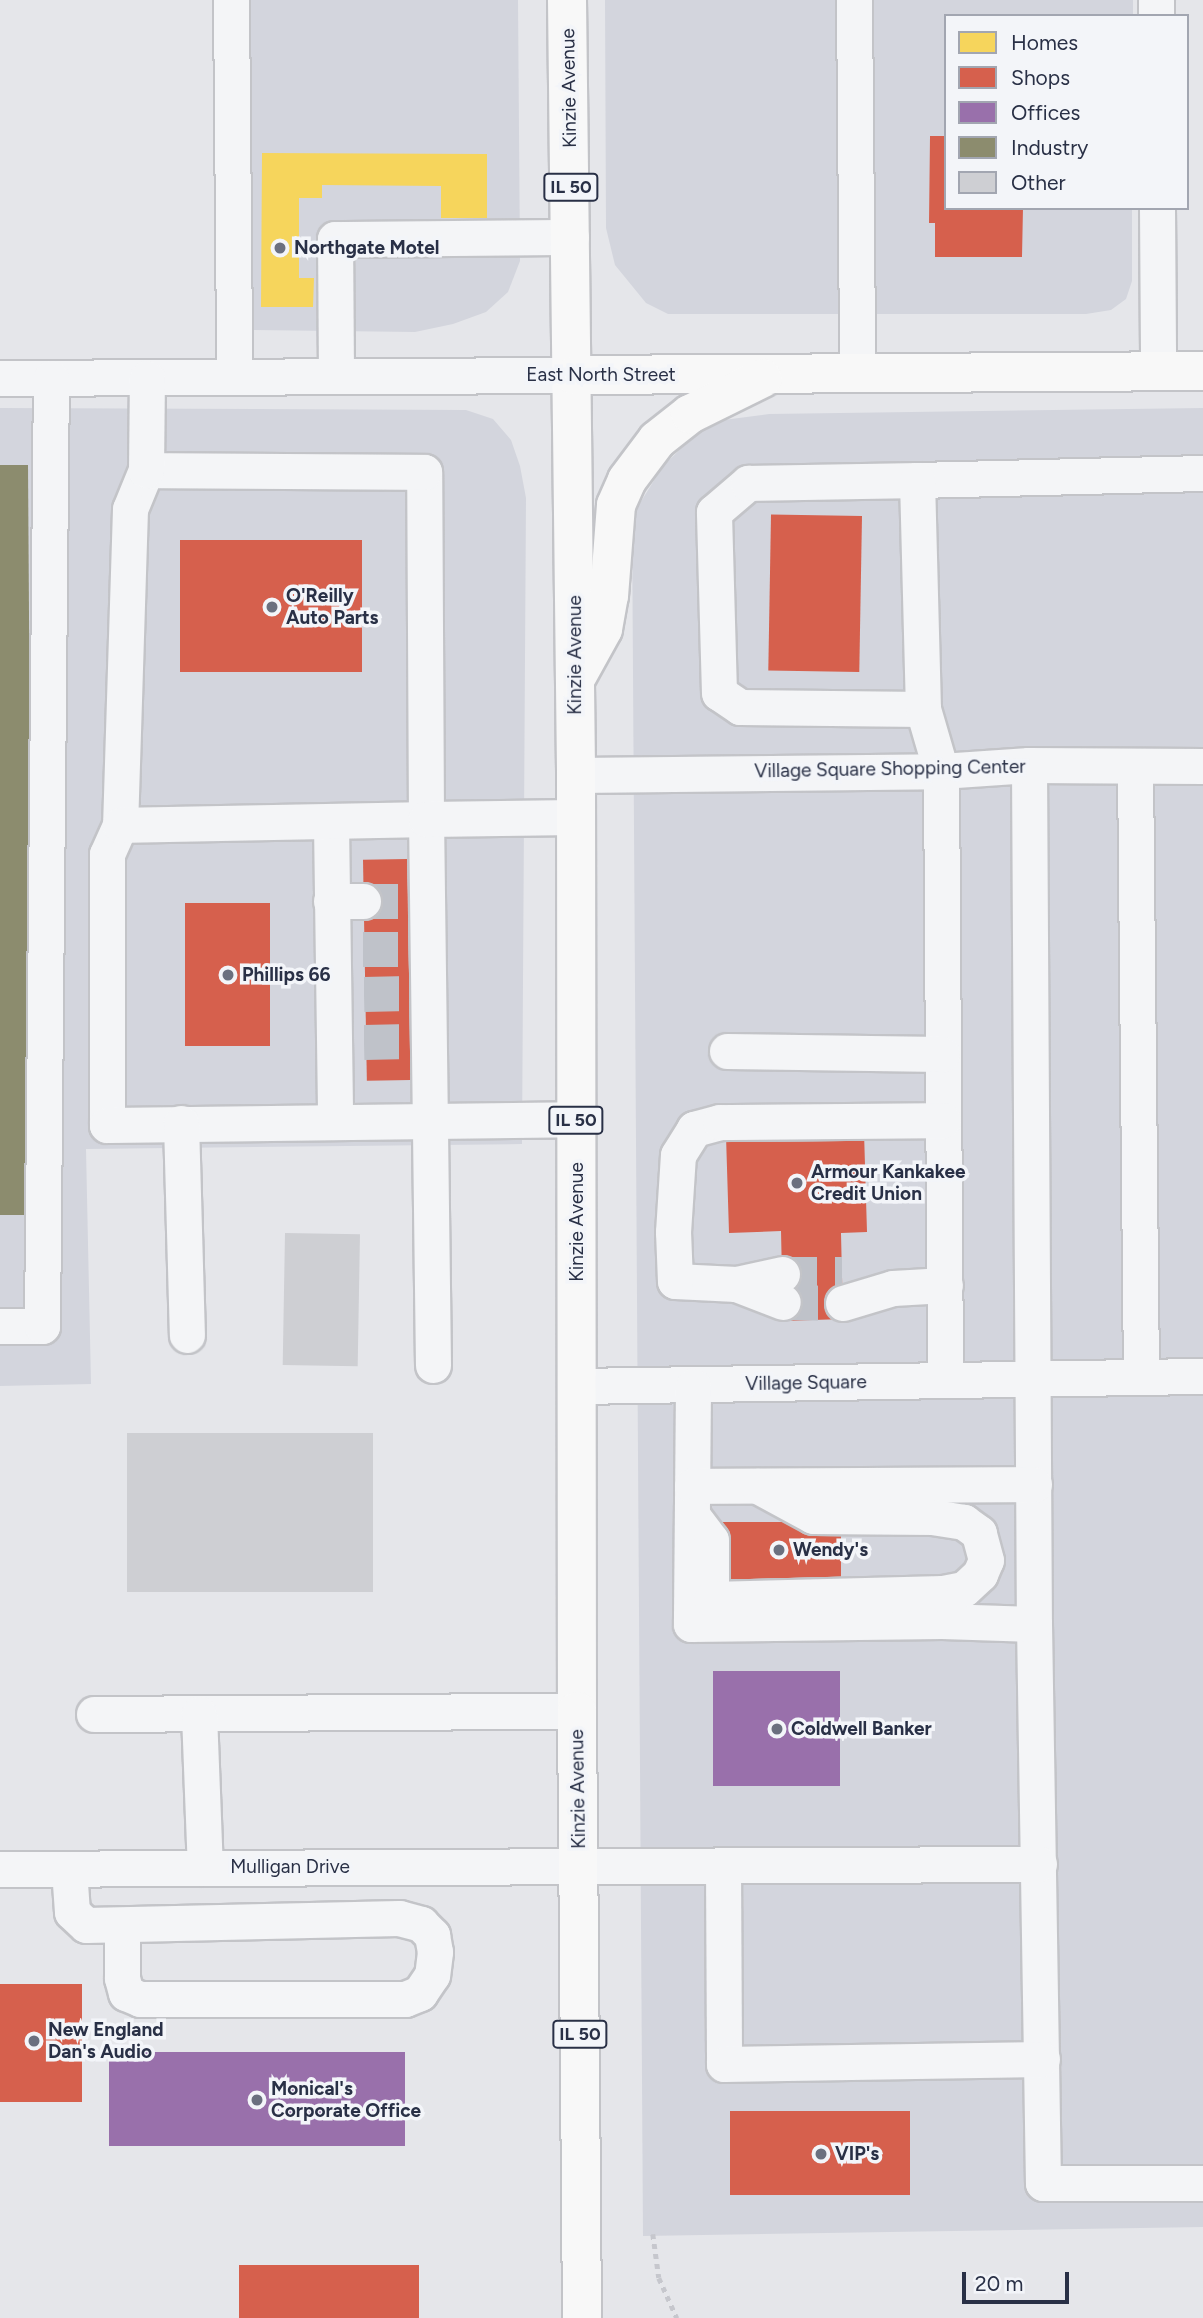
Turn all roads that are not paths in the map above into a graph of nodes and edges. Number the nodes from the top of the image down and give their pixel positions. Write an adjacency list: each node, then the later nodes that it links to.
1 (231, 0): 12 (street)
2 (567, 0): 5 (main road, Kinzie Avenue / IL 50)
3 (854, 0): 9 (street)
4 (1157, 210): 6 (street)
5 (571, 237): 10 (main road, Kinzie Avenue / IL 50); 11 (street)
6 (1157, 371): 7 (main road, East North Street); 9 (main road, East North Street)
7 (1203, 371)
8 (772, 373): 9 (main road, East North Street); 10 (main road, East North Street); 19 (main road)
9 (857, 373)
10 (574, 375): 11 (street, East North Street); 19 (main road, Kinzie Avenue / IL 50)
11 (336, 376): 12 (street, East North Street)
12 (234, 377): 15 (street, East North Street)
13 (0, 378): 14 (street, East North Street)
14 (51, 378): 15 (street, East North Street); 40 (street)
15 (147, 378): 16 (street)
16 (146, 470): 27 (street); 29 (street)
17 (1203, 473): 18 (street)
18 (917, 480): 20 (street); 20 (street)
19 (575, 680): 25 (main road, Kinzie Avenue / IL 50)
20 (923, 709): 24 (street)
21 (1029, 765): 22 (street, Village Square Shopping Center); 24 (street, Village Square Shopping Center); 45 (street)
22 (1135, 766): 23 (street, Village Square Shopping Center); 44 (street)
23 (1203, 766)
24 (940, 771): 25 (street, Village Square Shopping Center); 31 (street)
25 (576, 775): 26 (main road, Kinzie Avenue / IL 50)
26 (576, 817): 27 (street); 32 (main road, Kinzie Avenue / IL 50)
27 (426, 819): 28 (street); 35 (street)
28 (331, 823): 29 (street); 34 (street)
29 (120, 825): 36 (street)
30 (727, 1051): 31 (street)
31 (942, 1054): 33 (street)
32 (576, 1119): 35 (street); 47 (main road, Kinzie Avenue / IL 50)
33 (943, 1120): 37 (street); 38 (street)
34 (335, 1121): 35 (street); 36 (street)
35 (431, 1121): 42 (street)
36 (181, 1123): 41 (street)
37 (946, 1285): 39 (street); 46 (street)
38 (782, 1288)
39 (842, 1288)
40 (0, 1326)
41 (187, 1335)
42 (433, 1365)
43 (1203, 1376): 44 (street, Village Square)
44 (1141, 1377): 45 (street, Village Square)
45 (1035, 1378): 46 (street, Village Square); 49 (street)
46 (945, 1379): 48 (street, Village Square)
47 (577, 1386): 48 (street, Village Square); 53 (main road, Kinzie Avenue / IL 50)
48 (693, 1386): 51 (street)
49 (1034, 1485): 50 (street); 52 (street)
50 (758, 1486): 51 (street); 51 (street)
51 (692, 1500): 52 (street)
52 (1034, 1624): 56 (street)
53 (577, 1711): 55 (street); 57 (main road, Kinzie Avenue / IL 50)
54 (94, 1714): 55 (street)
55 (199, 1714): 59 (street)
56 (1039, 1864): 58 (street, Mulligan Drive); 63 (street)
57 (579, 1865): 58 (street, Mulligan Drive); 59 (street, Mulligan Drive); 65 (main road, Kinzie Avenue / IL 50)
58 (723, 1865): 63 (street)
59 (205, 1868): 61 (street, Mulligan Drive)
60 (0, 1869): 61 (street, Mulligan Drive)
61 (69, 1869): 62 (street)
62 (122, 1925): 62 (street)
63 (1042, 2059): 64 (street)
64 (1203, 2183)
65 (582, 2318)

